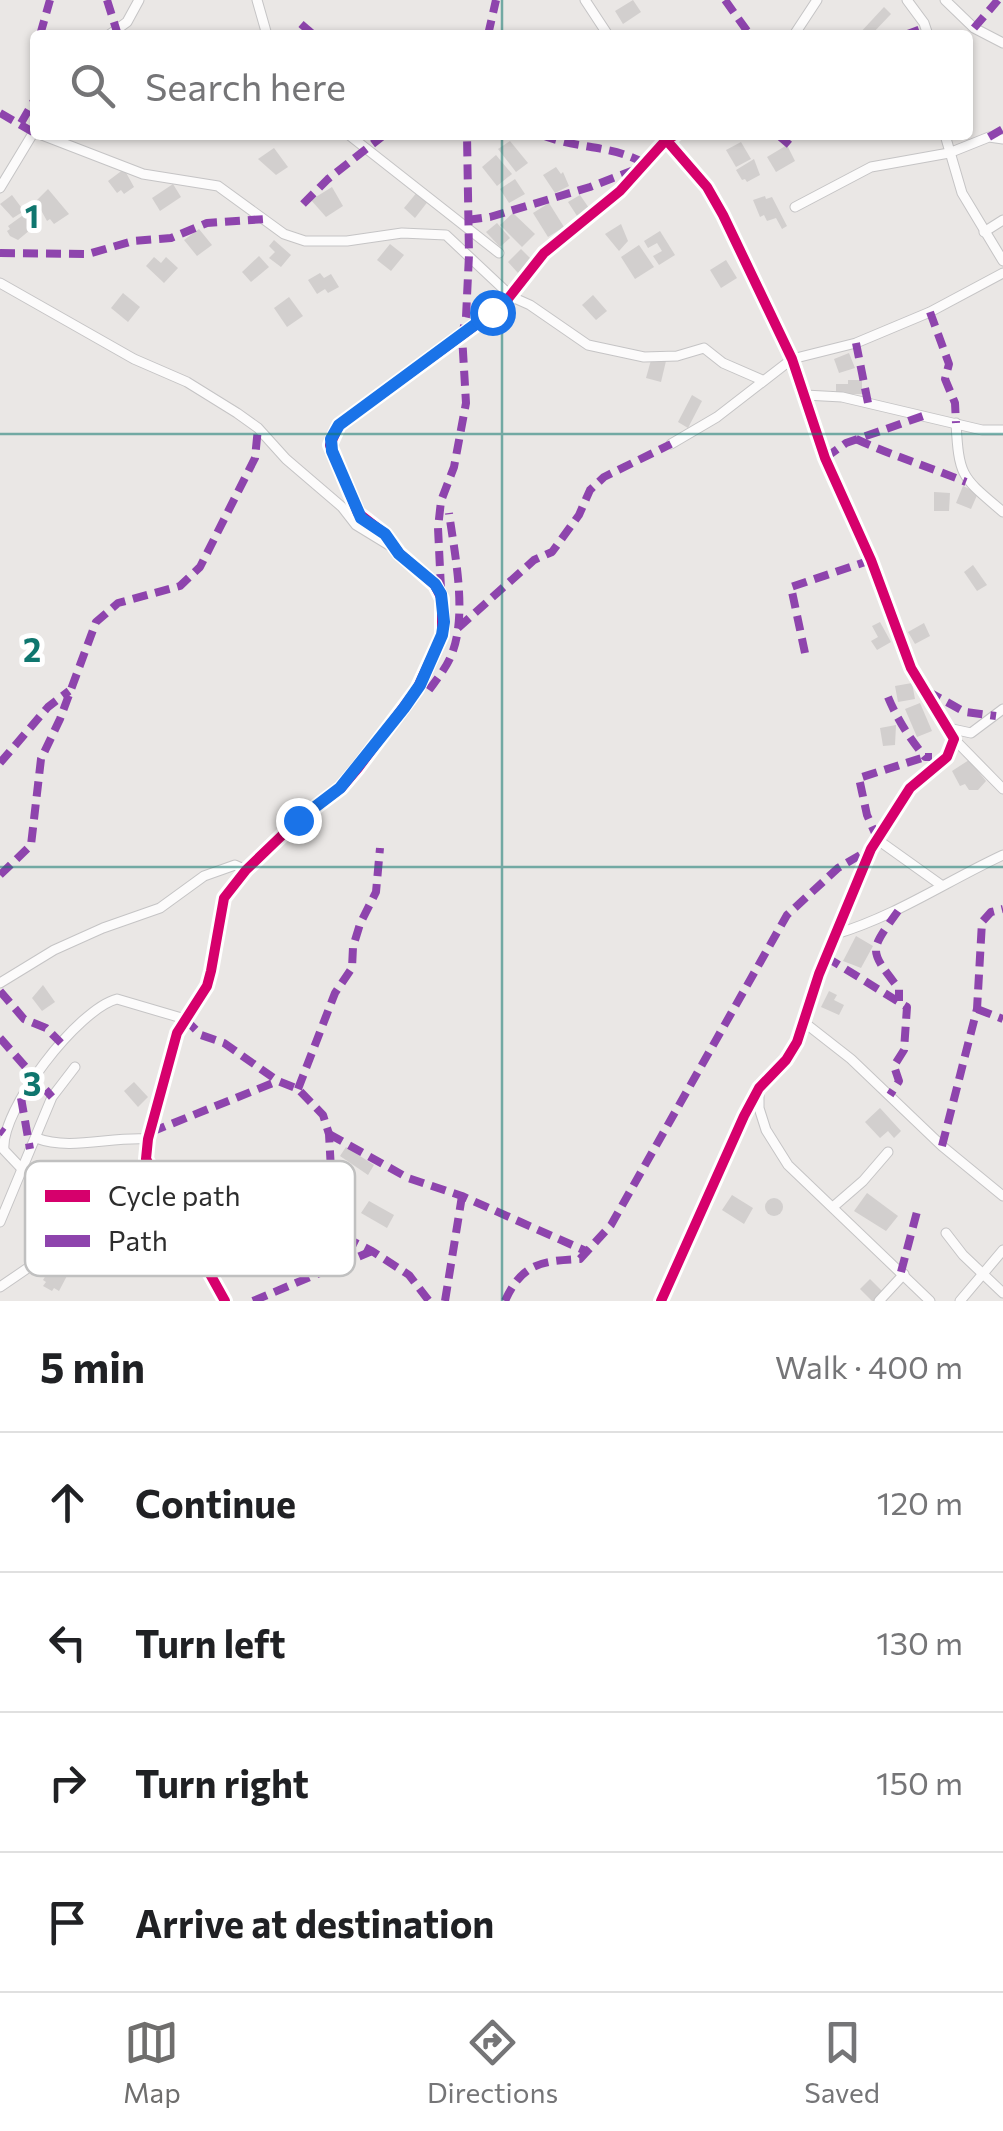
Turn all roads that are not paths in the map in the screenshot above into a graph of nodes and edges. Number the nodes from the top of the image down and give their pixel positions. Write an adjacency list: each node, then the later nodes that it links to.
1 (139, 0): 7 (street)
2 (257, 0): 8 (street)
3 (584, 0): 9 (street)
4 (817, 0): 10 (street)
5 (907, 0): 11 (street)
6 (945, 0): 12 (street)
7 (115, 30)
8 (266, 30)
9 (605, 30)
10 (797, 30)
11 (926, 30)
12 (1003, 43)
13 (1003, 139): 20 (street)
14 (31, 140): 21 (street)
15 (54, 140): 29 (street)
16 (355, 140): 25 (street)
17 (662, 140): 29 (street)
18 (666, 140): 30 (street)
19 (947, 140): 20 (street)
20 (949, 153): 22 (street); 24 (street)
21 (0, 188)
22 (795, 207)
23 (1003, 220): 24 (street)
24 (984, 232): 26 (street)
25 (498, 253)
26 (1003, 261)
27 (1003, 274): 30 (street)
28 (0, 283): 37 (street)
29 (512, 297): 31 (street); 37 (street)
30 (792, 359): 31 (street); 32 (street)
31 (762, 380): 35 (street)
32 (805, 395): 33 (street); 39 (street)
33 (956, 423): 34 (street); 36 (street)
34 (1003, 430)
35 (671, 444)
36 (1003, 512)
37 (396, 550): 44 (street)
38 (1003, 710): 39 (street)
39 (948, 728): 40 (street)
40 (954, 739): 41 (street); 42 (street)
41 (1003, 789)
42 (878, 840): 45 (street); 46 (street)
43 (1003, 855): 45 (street)
44 (246, 870): 47 (street); 48 (street)
45 (941, 885): 46 (street)
46 (836, 934): 49 (street)
47 (0, 983)
48 (185, 1019): 53 (street); 58 (street)
49 (804, 1023): 51 (street); 59 (street)
50 (75, 1067): 52 (street)
51 (759, 1088): 60 (street); 71 (street)
52 (36, 1138): 53 (street); 55 (street)
53 (148, 1139): 56 (street)
54 (888, 1152): 60 (street)
55 (26, 1161)
56 (146, 1161)
57 (25, 1162): 58 (street)
58 (22, 1169): 61 (street)
59 (1003, 1196)
60 (833, 1207): 65 (street)
61 (0, 1222)
62 (946, 1233): 66 (street)
63 (1003, 1250): 66 (street)
64 (25, 1270): 68 (street)
65 (904, 1274): 72 (street); 73 (street)
66 (983, 1274): 69 (street); 74 (street)
67 (211, 1276): 70 (street)
68 (0, 1287)
69 (1003, 1293)
70 (225, 1301)
71 (661, 1301)
72 (879, 1301)
73 (930, 1301)
74 (960, 1301)

